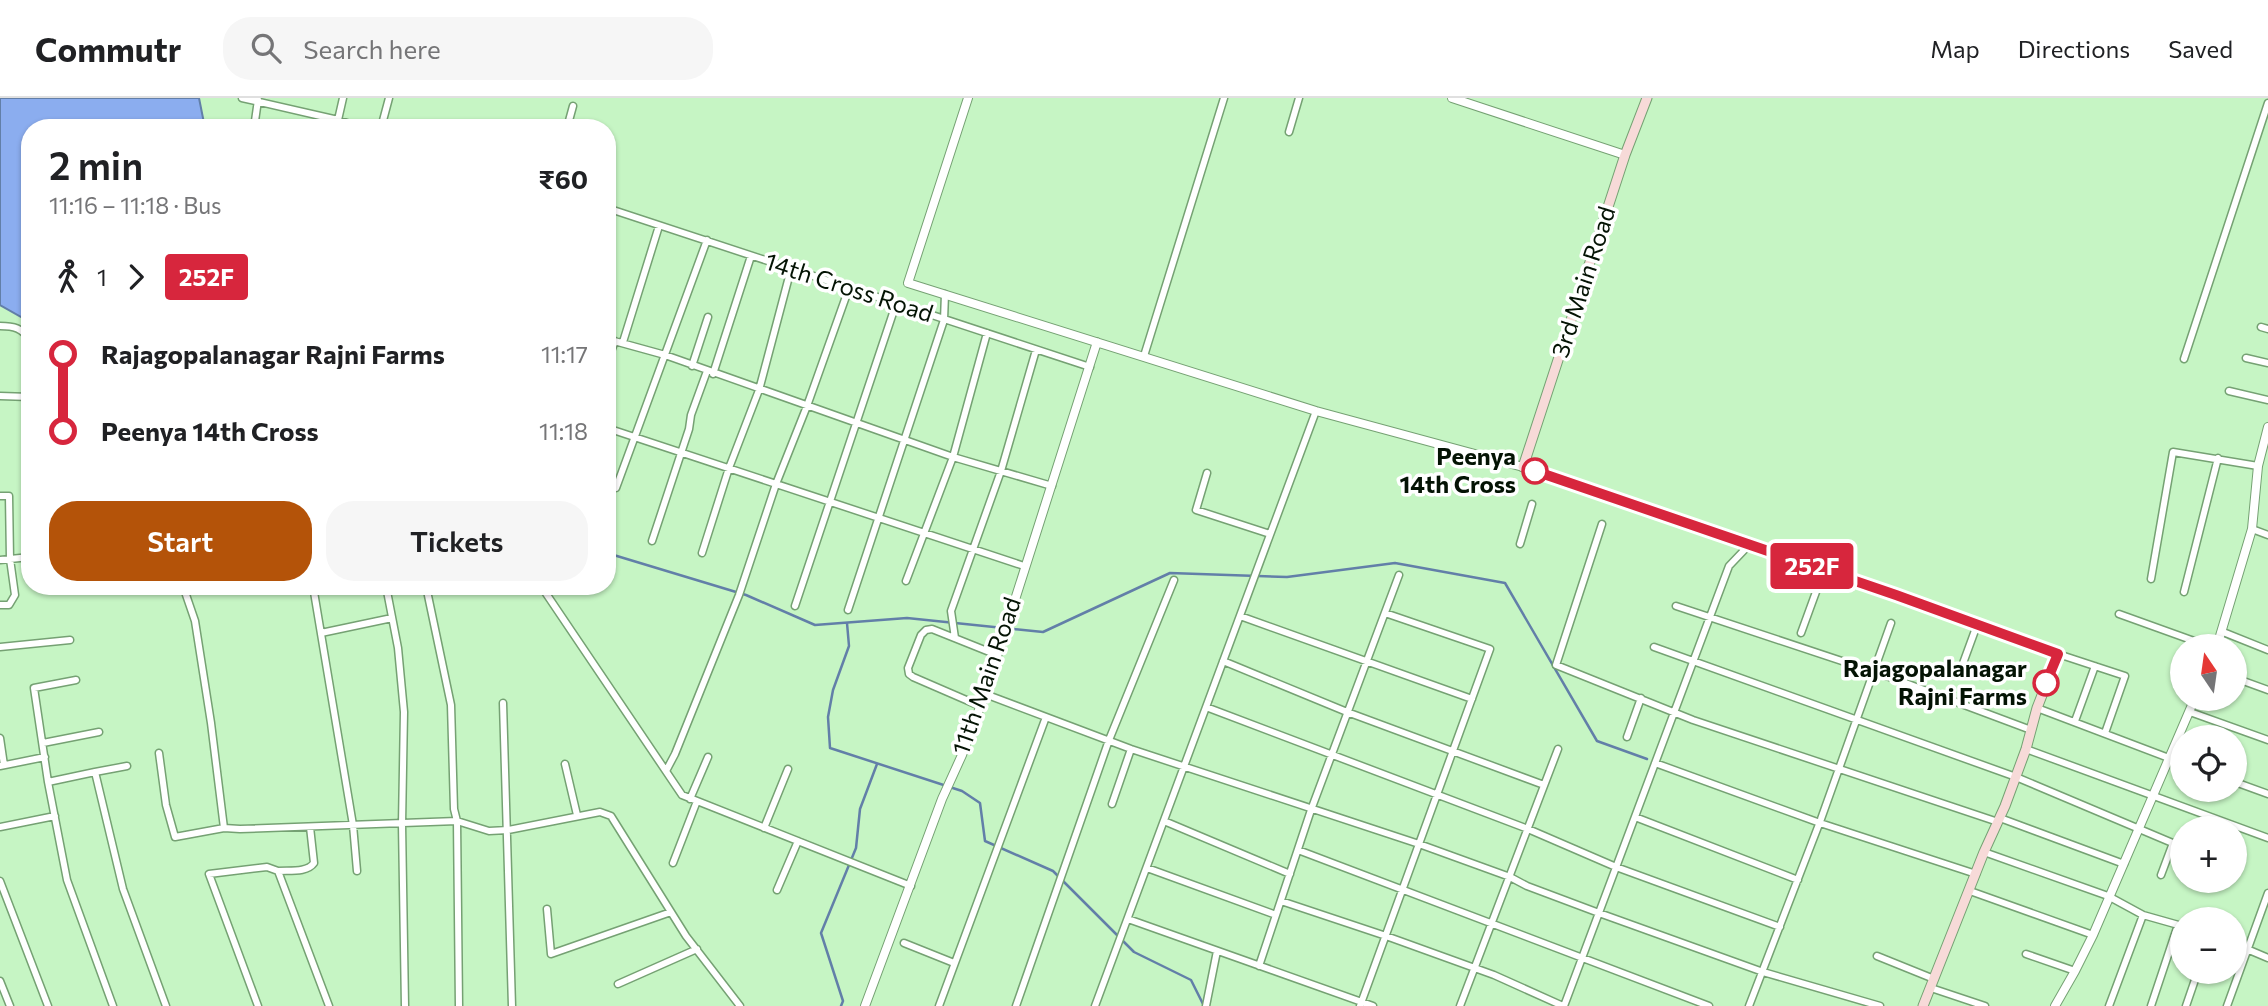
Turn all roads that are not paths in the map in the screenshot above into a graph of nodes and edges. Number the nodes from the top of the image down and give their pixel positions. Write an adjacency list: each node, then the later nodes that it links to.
1 (242, 98): 10 (street)
2 (343, 98): 15 (street)
3 (389, 98): 16 (street)
4 (968, 98): 26 (street)
5 (1224, 98): 38 (street)
6 (1299, 98): 18 (street)
7 (1452, 98): 9 (street)
8 (1647, 98): 19 (main road, 3rd Main Road)
9 (1462, 99): 19 (street)
10 (258, 100): 13 (street); 14 (street)
11 (2268, 103): 40 (street)
12 (573, 106): 17 (street)
13 (255, 119)
14 (334, 119)
15 (338, 119)
16 (383, 119)
17 (569, 119)
18 (1289, 132)
19 (1625, 156): 61 (main road, 3rd Main Road)
20 (616, 211): 21 (street, 14th Cross Road)
21 (659, 226): 22 (street, 14th Cross Road); 34 (street)
22 (707, 240): 23 (street, 14th Cross Road); 37 (street)
23 (751, 256): 24 (street, 14th Cross Road); 44 (street)
24 (792, 269): 25 (street, 14th Cross Road); 45 (street)
25 (849, 288): 27 (street, 14th Cross Road); 50 (street)
26 (945, 294): 29 (street); 35 (street)
27 (896, 304): 29 (street, 14th Cross Road); 52 (street)
28 (708, 317): 42 (street)
29 (944, 320): 32 (street, 14th Cross Road); 56 (street)
30 (0, 326): 31 (street)
31 (21, 330)
32 (987, 333): 36 (street, 14th Cross Road); 58 (street)
33 (616, 341): 34 (street)
34 (623, 342): 37 (street)
35 (1097, 342): 38 (street); 43 (street, 11th Main Road)
36 (1036, 350): 43 (street, 14th Cross Road); 63 (street)
37 (665, 355): 42 (street); 55 (street)
38 (1144, 356): 51 (street)
39 (2246, 358): 41 (street)
40 (2184, 359)
41 (2268, 363)
42 (692, 366): 44 (street)
43 (1090, 367): 66 (street, 11th Main Road)
44 (710, 373): 45 (street); 57 (street)
45 (759, 390): 50 (street); 62 (street)
46 (2229, 391): 49 (street)
47 (0, 396): 48 (street)
48 (21, 397)
49 (2268, 400)
50 (807, 406): 52 (street); 65 (street)
51 (1317, 411): 61 (street); 77 (street)
52 (856, 424): 56 (street); 69 (street)
53 (2268, 428): 60 (street)
54 (616, 431): 55 (street)
55 (634, 437): 57 (street); 67 (street)
56 (904, 440): 58 (street); 71 (street)
57 (680, 452): 62 (street); 79 (street)
58 (953, 457): 63 (street); 76 (street)
59 (2217, 458): 60 (street); 90 (street); 93 (street)
60 (2258, 466): 75 (street)
61 (1523, 467): 81 (main road)
62 (729, 468): 65 (street); 83 (street)
63 (1000, 471): 66 (street); 82 (street)
64 (1207, 473): 77 (street)
65 (776, 484): 69 (street); 167 (street)
66 (1052, 486): 87 (street, 11th Main Road)
67 (616, 488)
68 (0, 496): 72 (street)
69 (831, 501): 71 (street); 100 (street)
70 (1532, 504): 80 (street)
71 (879, 517): 76 (street); 102 (street)
72 (10, 523): 73 (street); 85 (street)
73 (0, 524)
74 (1602, 524): 131 (street)
75 (2252, 529): 78 (street); 110 (street)
76 (925, 533): 82 (street); 92 (street)
77 (1270, 534): 105 (street)
78 (2268, 535)
79 (652, 541)
80 (1520, 544)
81 (1750, 544): 88 (main road); 107 (street)
82 (974, 549): 87 (street); 114 (street)
83 (702, 553)
84 (21, 558): 85 (street)
85 (10, 559): 86 (street); 99 (street)
86 (0, 560)
87 (1024, 566): 120 (street, 11th Main Road)
88 (1824, 570): 109 (main road); 112 (street)
89 (1399, 575): 103 (street)
90 (2151, 579)
91 (1174, 580): 148 (street)
92 (906, 581)
93 (2184, 592)
94 (186, 595): 190 (street)
95 (315, 595): 111 (street)
96 (388, 595): 106 (street)
97 (428, 595): 183 (street)
98 (547, 595): 167 (street)
99 (0, 605)
100 (795, 606)
101 (1676, 606): 107 (street)
102 (848, 610)
103 (1385, 613): 122 (street); 132 (street)
104 (2119, 614): 113 (street)
105 (1240, 616): 121 (street); 122 (street)
106 (392, 618): 111 (street); 186 (street)
107 (1710, 618): 123 (street); 126 (street)
108 (1891, 623): 126 (street)
109 (1977, 625): 119 (main road); 124 (street)
110 (2222, 632): 118 (street)
111 (321, 633): 187 (street)
112 (1801, 633)
113 (2175, 634)
114 (954, 638): 120 (street); 134 (street)
115 (69, 640): 116 (street)
116 (0, 647)
117 (1654, 647): 123 (street)
118 (2268, 650)
119 (2058, 654): 125 (street); 136 (main road)
120 (997, 655): 130 (street, 11th Main Road)
121 (1223, 661): 135 (street); 137 (street)
122 (1366, 661): 132 (street); 137 (street)
123 (1693, 662): 138 (street); 141 (street)
124 (1962, 666)
125 (2095, 666): 142 (street); 145 (street)
126 (1873, 672): 141 (street); 143 (street)
127 (76, 680): 150 (street)
128 (2247, 682): 129 (street)
129 (2268, 690)
130 (985, 694): 134 (street, 11th Main Road); 140 (street)
131 (1641, 698): 138 (street); 146 (street)
132 (1472, 699): 154 (street)
133 (503, 703): 194 (street)
134 (980, 706): 214 (street, 11th Main Road)
135 (1206, 707): 156 (street); 164 (street)
136 (2037, 708): 142 (street); 143 (main road)
137 (1347, 712): 154 (street); 156 (street)
138 (1675, 712): 160 (street); 166 (street)
139 (2190, 712): 149 (street); 159 (street)
140 (1046, 717): 148 (street); 242 (street)
141 (1857, 720): 166 (street); 169 (street)
142 (2075, 721): 145 (street)
143 (2031, 730): 153 (main road)
144 (99, 732): 150 (street)
145 (2105, 733): 159 (street)
146 (1627, 737)
147 (0, 738): 162 (street)
148 (1109, 740): 151 (street); 266 (street)
149 (2268, 740)
150 (43, 743): 157 (street)
151 (1130, 748): 164 (street); 177 (street)
152 (1558, 749): 171 (street)
153 (2026, 749): 169 (main road); 175 (street)
154 (1453, 751): 171 (street); 174 (street)
155 (159, 753): 190 (street)
156 (1331, 755): 174 (street); 178 (street)
157 (45, 757): 162 (street); 170 (street)
158 (708, 757): 176 (street)
159 (2169, 758): 175 (street)
160 (1656, 763): 181 (street); 185 (street)
161 (565, 764): 180 (street)
162 (2, 765)
163 (127, 766): 168 (street)
164 (1184, 767): 178 (street); 184 (street)
165 (788, 769): 191 (street)
166 (1839, 770): 182 (street); 185 (street)
167 (666, 771): 176 (street)
168 (95, 772): 170 (street); 257 (street)
169 (2015, 777): 182 (main road); 193 (street)
170 (48, 782): 179 (street)
171 (1544, 785): 192 (street)
172 (2247, 786): 173 (street)
173 (2268, 794)
174 (1437, 795): 192 (street); 198 (street)
175 (2153, 796): 193 (street); 195 (street)
176 (693, 800): 191 (street); 202 (street)
177 (1111, 804)
178 (1311, 810): 198 (street); 199 (street)
179 (55, 816): 188 (street); 256 (street)
180 (578, 816): 194 (street); 223 (street)
181 (1635, 817): 204 (street); 212 (street)
182 (1999, 820): 201 (main road); 203 (street)
183 (457, 821): 186 (street); 194 (street); 261 (street)
184 (1164, 821): 205 (street); 208 (street)
185 (1819, 823): 209 (street); 212 (street)
186 (402, 824): 187 (street); 260 (street)
187 (353, 825): 189 (street); 207 (street)
188 (0, 827)
189 (310, 827): 190 (street); 206 (street)
190 (224, 828)
191 (764, 828): 196 (street)
192 (1528, 829): 204 (street); 211 (street)
193 (2140, 829): 197 (street); 203 (street)
194 (508, 830): 262 (street)
195 (2268, 838)
196 (798, 841): 214 (street); 216 (street)
197 (2170, 842)
198 (1419, 844): 211 (street); 215 (street)
199 (1298, 850): 208 (street); 215 (street)
200 (2170, 851): 210 (street)
201 (1984, 852): 209 (main road); 219 (street)
202 (673, 863)
203 (2124, 864): 219 (street)
204 (1616, 867): 224 (street); 230 (street)
205 (1147, 868): 225 (street); 227 (street)
206 (278, 871): 258 (street); 259 (street)
207 (357, 871)
208 (1290, 874): 220 (street)
209 (1976, 874): 217 (main road)
210 (2161, 875)
211 (1510, 877): 224 (street); 229 (street)
212 (1798, 880): 230 (street)
213 (0, 881): 255 (street)
214 (911, 886): 264 (street, 11th Main Road)
215 (1403, 889): 229 (street); 232 (street)
216 (777, 890)
217 (1970, 891): 231 (street); 249 (main road)
218 (2268, 893): 221 (street)
219 (2108, 896): 226 (street); 231 (street)
220 (1281, 901): 225 (street); 232 (street)
221 (2266, 904): 235 (street)
222 (547, 909): 223 (street)
223 (671, 912): 234 (street)
224 (1600, 913): 240 (street); 246 (street)
225 (1276, 915): 243 (street)
226 (2143, 915): 228 (street); 277 (street)
227 (1128, 919): 236 (street); 267 (street)
228 (2170, 922)
229 (1492, 924): 240 (street); 244 (street)
230 (1780, 927): 246 (street)
231 (2093, 935): 245 (street)
232 (1386, 936): 244 (street); 253 (street)
233 (904, 943): 242 (street)
234 (696, 949): 248 (street); 263 (street)
235 (2247, 949): 241 (street)
236 (1217, 951): 243 (street); 252 (street)
237 (2170, 953): 278 (street)
238 (2026, 954): 245 (street)
239 (1877, 956): 249 (street)
240 (1582, 958): 270 (street); 271 (street)
241 (2268, 958)
242 (954, 963): 265 (street)
243 (1259, 966): 253 (street)
244 (1474, 968): 269 (street); 270 (street)
245 (2075, 971): 276 (street)
246 (1763, 972): 272 (street); 273 (street)
247 (0, 981): 254 (street)
248 (618, 984)
249 (1933, 984): 274 (main road); 275 (street)
250 (2193, 984): 279 (street)
251 (2235, 984): 280 (street)
252 (1208, 1003)
253 (1361, 1004): 268 (street)
254 (10, 1006)
255 (48, 1006)
256 (113, 1006)
257 (166, 1006)
258 (258, 1006)
259 (329, 1006)
260 (405, 1006)
261 (459, 1006)
262 (512, 1006)
263 (740, 1006)
264 (865, 1006)
265 (939, 1006)
266 (1016, 1006)
267 (1095, 1006)
268 (1373, 1006)
269 (1460, 1006)
270 (1564, 1006)
271 (1709, 1006)
272 (1749, 1006)
273 (1880, 1006)
274 (1923, 1006)
275 (1985, 1006)
276 (2055, 1006)
277 (2109, 1006)
278 (2151, 1006)
279 (2186, 1006)
280 (2227, 1006)

